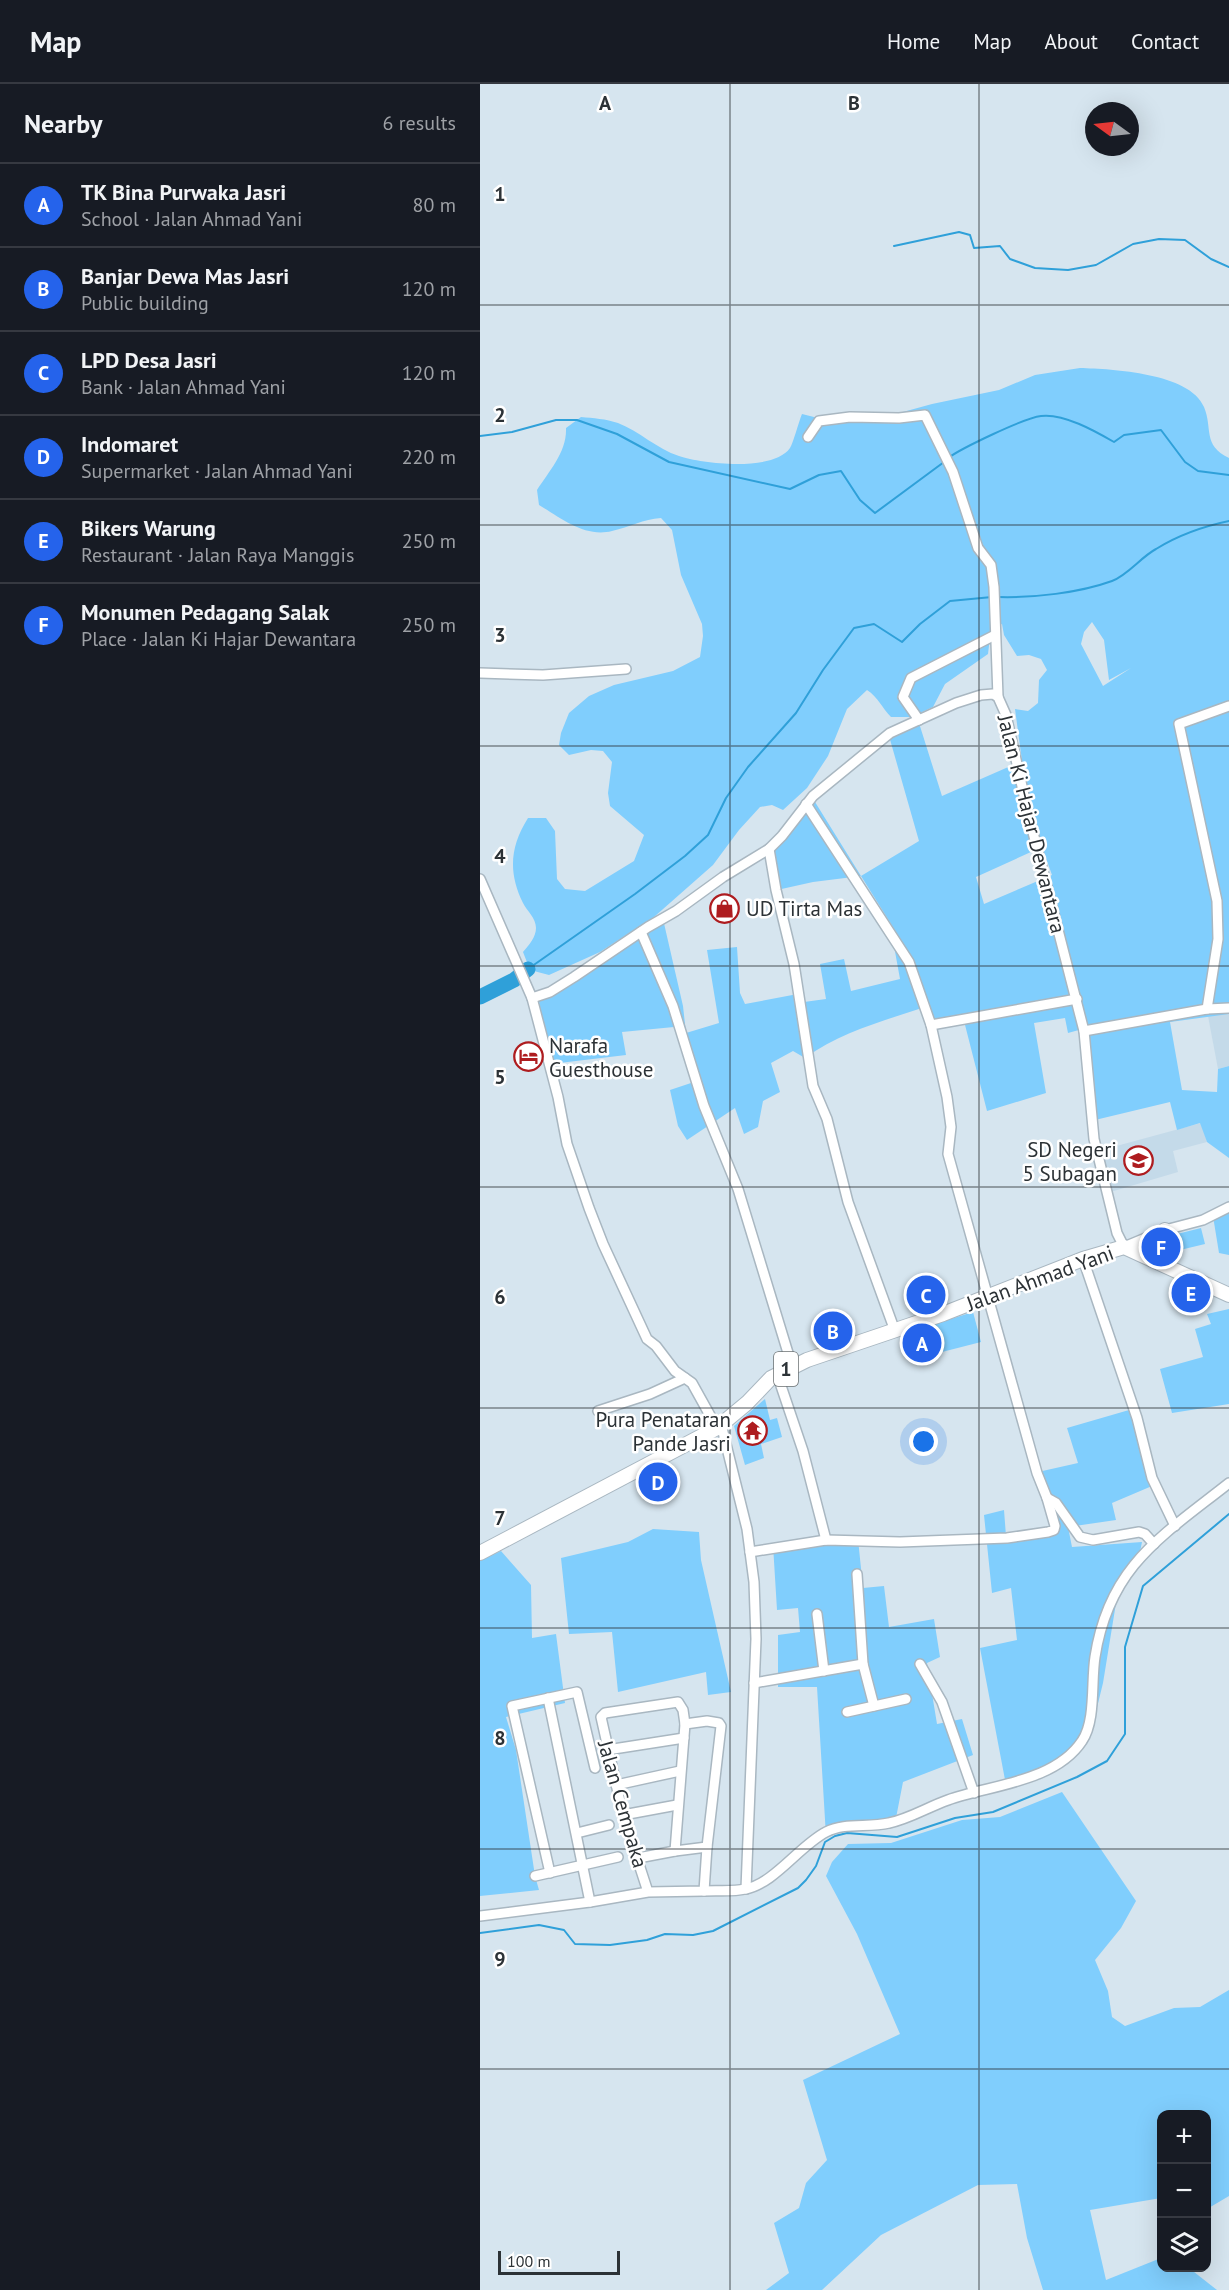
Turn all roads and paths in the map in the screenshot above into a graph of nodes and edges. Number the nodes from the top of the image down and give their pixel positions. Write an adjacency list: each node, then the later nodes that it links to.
1 (807, 437): 2 (street)
2 (995, 635): 5 (street); 7 (street)
3 (626, 669): 4 (street)
4 (480, 673)
5 (998, 697): 7 (street, Jalan Ki Hajar Dewantara); 13 (street, Jalan Ki Hajar Dewantara)
6 (1229, 706): 15 (street)
7 (919, 720): 8 (street, Jalan Ki Hajar Dewantara)
8 (806, 804): 9 (street, Jalan Ki Hajar Dewantara); 16 (street)
9 (769, 849): 11 (street, Jalan Ki Hajar Dewantara); 25 (street)
10 (480, 879): 12 (street)
11 (641, 932): 12 (street, Jalan Ki Hajar Dewantara); 26 (street)
12 (532, 998): 28 (street)
13 (1077, 999): 16 (street); 17 (street, Jalan Ki Hajar Dewantara)
14 (1229, 1008): 15 (street)
15 (1207, 1009): 17 (street)
16 (931, 1025): 24 (street)
17 (1084, 1031): 20 (street, Jalan Ki Hajar Dewantara)
18 (1229, 1208): 19 (street)
19 (1165, 1230): 20 (street); 22 (highway)
20 (1124, 1247): 21 (highway, Jalan Ahmad Yani / 1); 22 (highway)
21 (1083, 1259): 24 (highway, Jalan Ahmad Yani / 1); 33 (street)
22 (1169, 1266): 23 (highway)
23 (1229, 1295)
24 (986, 1296): 25 (highway, Jalan Ahmad Yani / 1); 32 (street)
25 (895, 1331): 26 (highway, Jalan Ahmad Yani / 1)
26 (792, 1366): 27 (highway, Jalan Ahmad Yani / 1)
27 (777, 1374): 30 (highway, Jalan Ahmad Yani / 1); 34 (street)
28 (686, 1378): 29 (street); 30 (street)
29 (598, 1411)
30 (719, 1426): 36 (street); 37 (highway, Jalan Ahmad Yani / 1)
31 (1229, 1483): 33 (street)
32 (1047, 1498): 34 (street); 35 (street)
33 (1175, 1526): 35 (street)
34 (826, 1540): 36 (street)
35 (1154, 1544): 54 (street)
36 (750, 1552): 43 (street)
37 (480, 1553)
38 (857, 1574): 40 (street)
39 (817, 1614): 42 (street)
40 (863, 1664): 42 (street); 46 (street)
41 (920, 1664): 54 (street)
42 (824, 1671): 43 (street)
43 (754, 1683): 66 (street)
44 (548, 1698): 51 (street); 58 (street); 64 (street)
45 (906, 1699): 46 (street)
46 (874, 1706): 47 (street)
47 (847, 1712)
48 (685, 1724): 49 (street); 50 (street, Jalan Cempaka); 59 (street)
49 (684, 1738): 50 (street); 52 (street)
50 (607, 1750): 53 (street, Jalan Cempaka)
51 (594, 1768)
52 (680, 1771): 53 (street); 55 (street)
53 (615, 1785): 56 (street, Jalan Cempaka)
54 (974, 1793): 66 (street)
55 (677, 1805): 56 (street); 60 (street)
56 (623, 1815): 62 (street, Jalan Cempaka)
57 (609, 1825): 58 (street)
58 (577, 1833): 63 (street)
59 (707, 1847): 60 (street); 67 (street)
60 (675, 1851): 62 (street)
61 (618, 1857): 63 (street)
62 (638, 1858): 68 (street, Jalan Cempaka)
63 (583, 1865): 64 (street); 69 (street)
64 (550, 1873): 65 (street)
65 (535, 1876)
66 (746, 1889): 67 (street)
67 (704, 1891): 68 (street)
68 (648, 1892): 69 (street)
69 (590, 1902): 70 (street)
70 (480, 1916)

